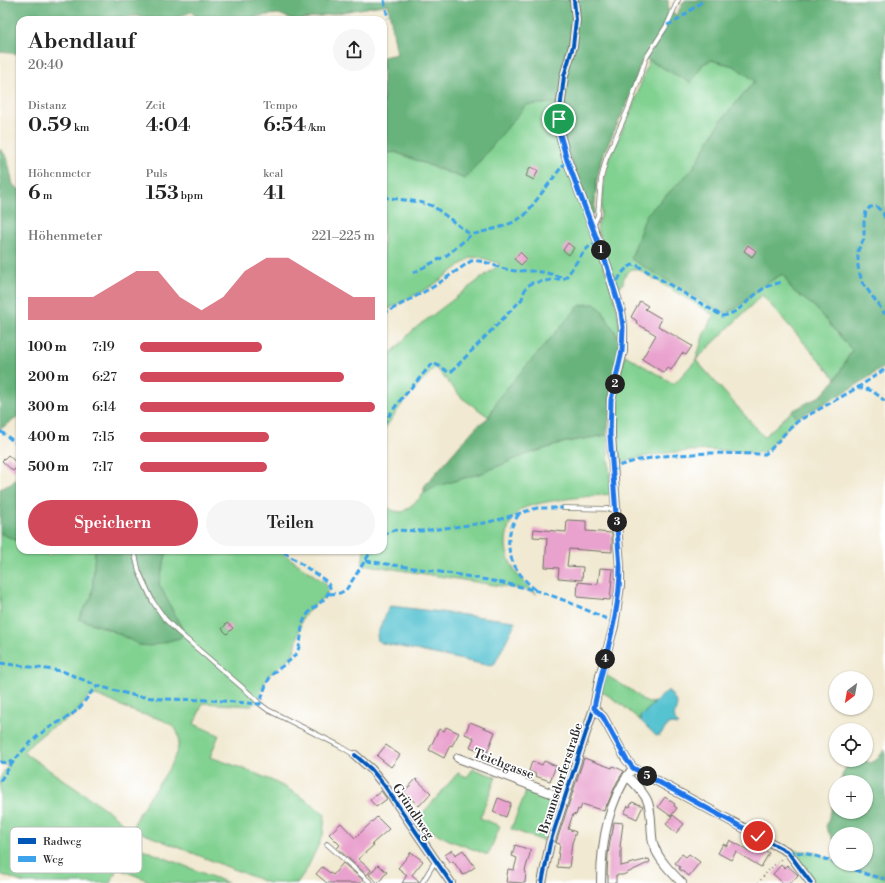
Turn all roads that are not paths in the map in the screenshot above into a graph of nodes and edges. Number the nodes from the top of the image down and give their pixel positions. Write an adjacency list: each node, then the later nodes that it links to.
1 (574, 0): 3 (street, Braunsdorferstraße)
2 (678, 0): 3 (lane)
3 (593, 227): 5 (street, Braunsdorferstraße)
4 (562, 508): 5 (lane)
5 (616, 509): 7 (street, Braunsdorferstraße)
6 (135, 554): 8 (lane, Gründlweg)
7 (594, 708): 10 (street); 12 (street, Braunsdorferstraße)
8 (355, 755): 14 (street, Gründlweg)
9 (458, 758): 12 (street, Teichgasse)
10 (633, 768): 11 (street); 21 (street)
11 (627, 776): 19 (street); 20 (street)
12 (564, 798): 18 (street, Braunsdorferstraße)
13 (327, 844): 15 (lane)
14 (436, 860): 16 (lane); 17 (street, Gründlweg)
15 (371, 883)
16 (422, 883)
17 (451, 883)
18 (542, 883)
19 (601, 883)
20 (682, 883)
21 (811, 883)

